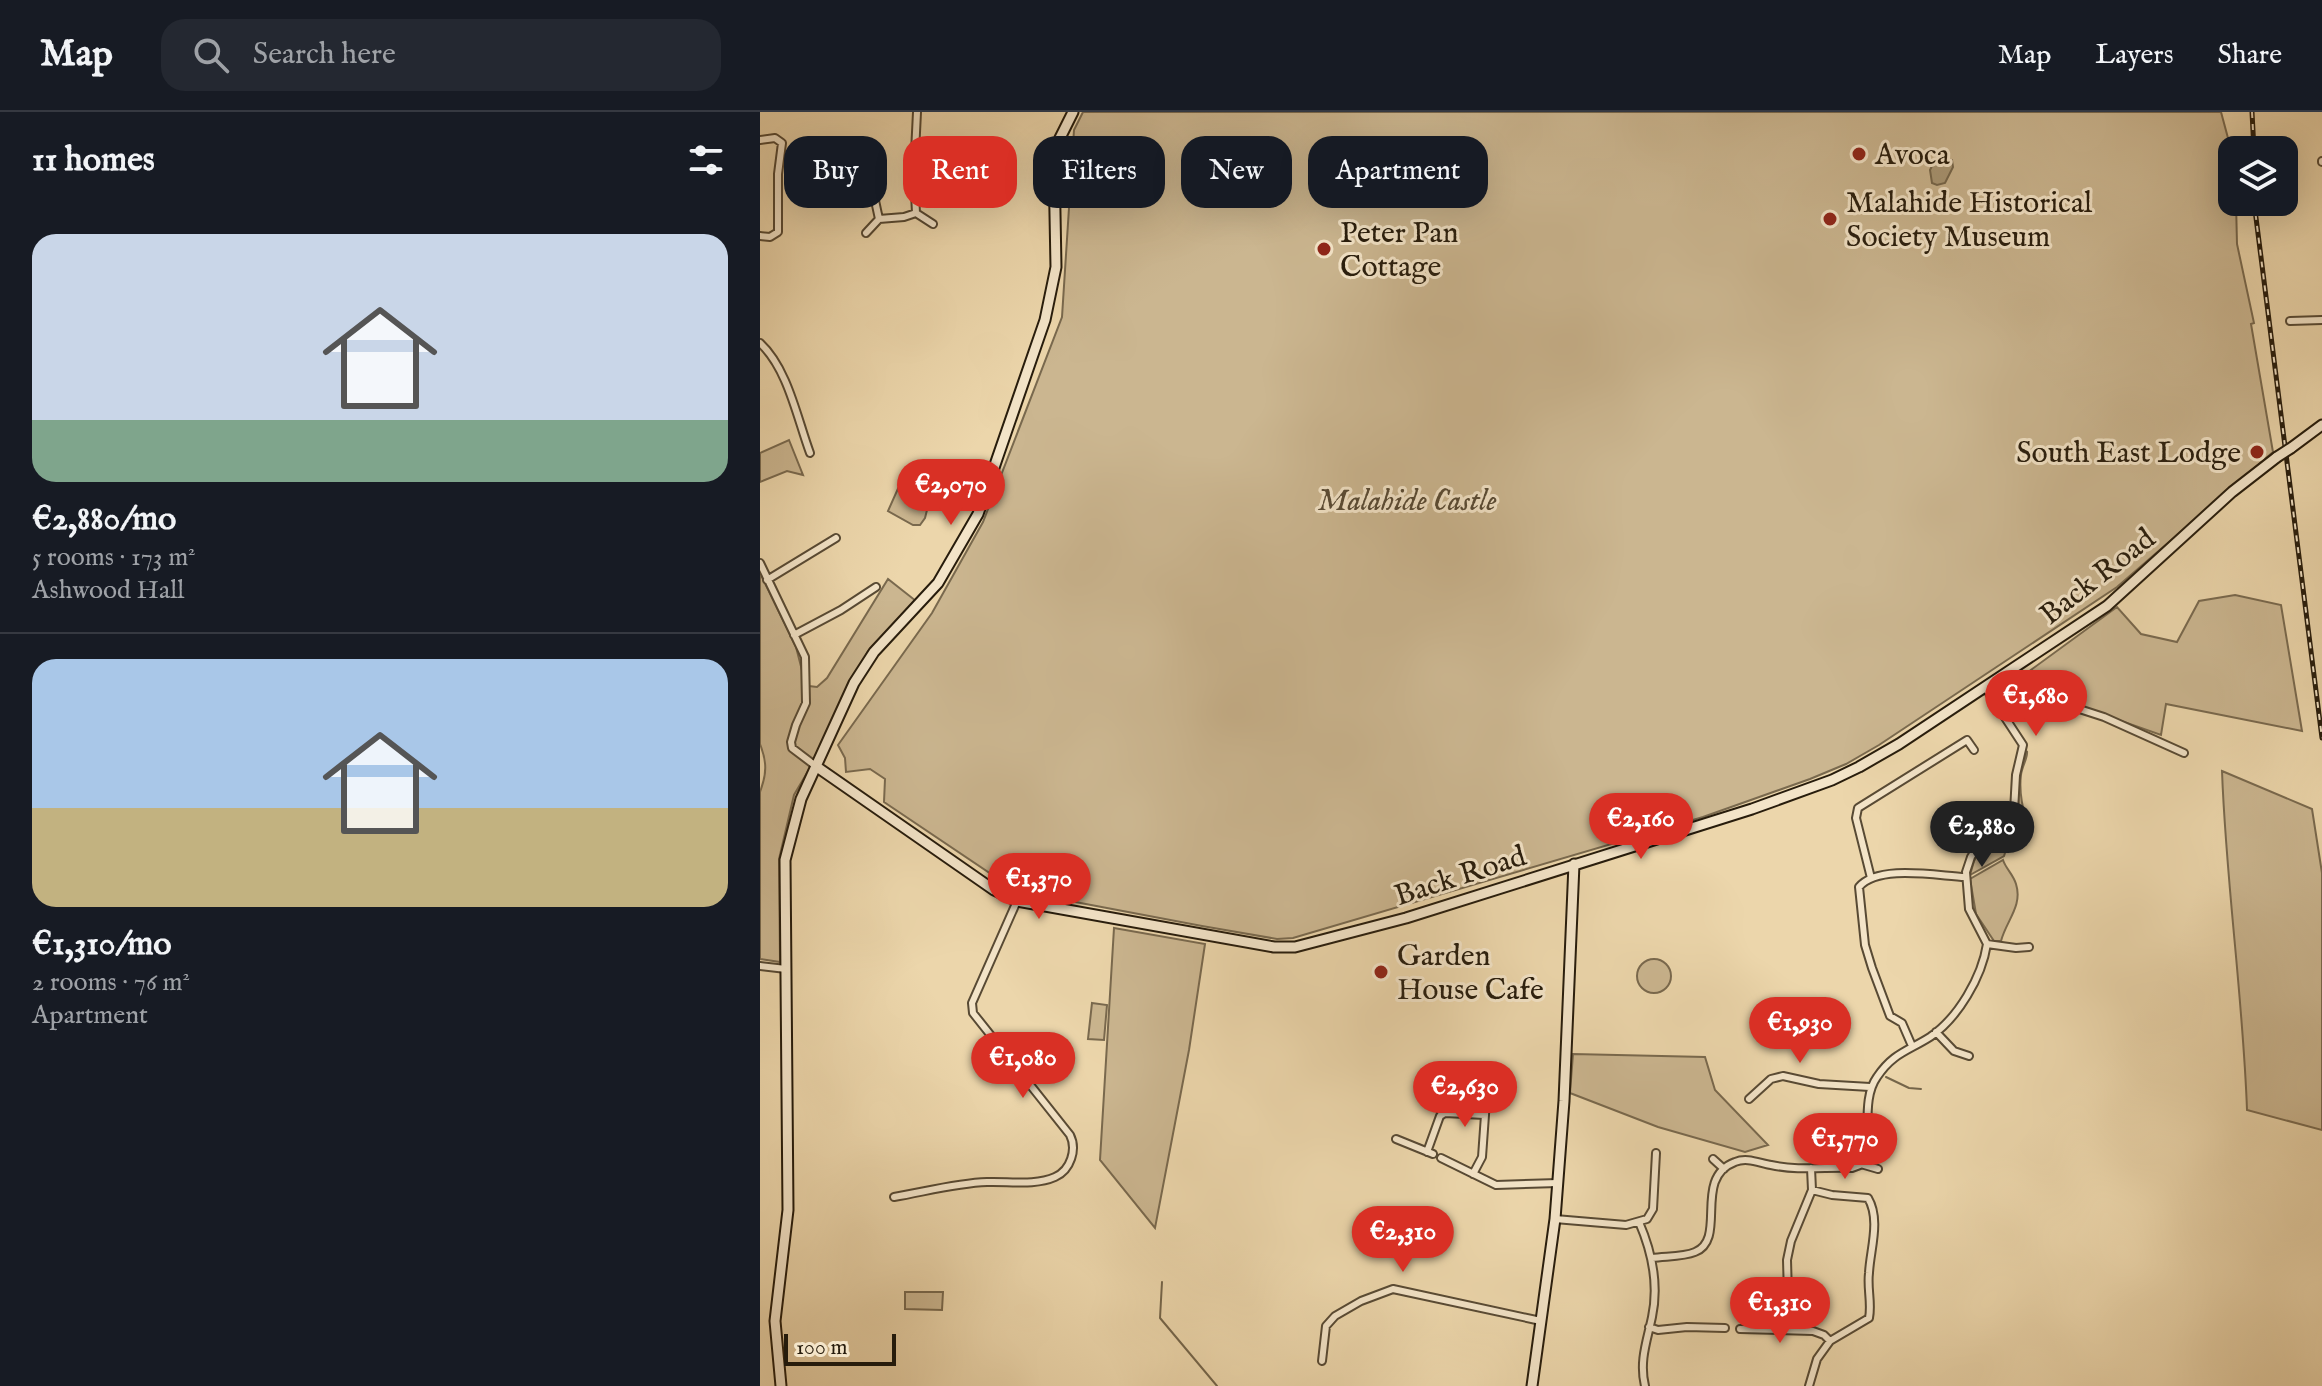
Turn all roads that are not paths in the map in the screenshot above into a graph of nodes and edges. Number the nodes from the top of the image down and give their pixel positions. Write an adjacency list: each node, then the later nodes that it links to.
1 (917, 112): 5 (street)
2 (1073, 112): 24 (street)
3 (760, 140): 9 (street)
4 (877, 208): 6 (street)
5 (916, 213): 6 (street); 7 (street)
6 (879, 219): 8 (street)
7 (933, 224)
8 (866, 233)
9 (760, 236)
10 (2322, 320): 11 (street)
11 (2290, 321)
12 (760, 343): 14 (street)
13 (2322, 425): 20 (street, Back Road, bridge)
14 (810, 453)
15 (836, 538): 17 (street)
16 (760, 563): 17 (street)
17 (767, 580): 19 (street)
18 (876, 587): 19 (street)
19 (794, 635): 24 (street)
20 (1985, 687): 21 (street); 25 (street, Back Road)
21 (2004, 716): 23 (street); 26 (street)
22 (1974, 750): 27 (street)
23 (2184, 753)
24 (817, 767): 28 (street, Back Road); 32 (street)
25 (1574, 864): 28 (street, Back Road); 51 (street)
26 (1965, 877): 27 (street); 29 (street)
27 (1871, 878): 34 (street)
28 (1017, 901): 53 (street)
29 (1987, 944): 30 (street); 33 (street)
30 (2029, 947)
31 (760, 966): 32 (street)
32 (786, 969): 64 (street)
33 (1936, 1032): 34 (street); 35 (street)
34 (1912, 1046): 38 (street)
35 (1969, 1056)
36 (1487, 1083): 41 (street)
37 (1747, 1084): 38 (street)
38 (1870, 1087): 46 (street)
39 (1444, 1092): 40 (street)
40 (1442, 1115): 41 (street); 42 (street)
41 (1485, 1115): 50 (street)
42 (1396, 1139)
43 (1656, 1153): 55 (street)
44 (1441, 1158): 50 (street)
45 (1713, 1159): 48 (street)
46 (1861, 1164): 47 (street); 49 (street)
47 (1811, 1168): 48 (street); 52 (street)
48 (1724, 1169): 56 (street)
49 (1878, 1169)
50 (1473, 1174): 51 (street)
51 (1558, 1183): 54 (street)
52 (1812, 1190): 61 (street); 62 (street)
53 (894, 1197)
54 (1555, 1219): 55 (street); 57 (street)
55 (1639, 1222): 56 (street)
56 (1652, 1258): 58 (street)
57 (1541, 1321): 63 (street); 65 (street)
58 (1649, 1327): 59 (street); 66 (street)
59 (1725, 1328)
60 (1740, 1329): 61 (street)
61 (1789, 1330): 62 (street)
62 (1830, 1341): 67 (street)
63 (1322, 1361)
64 (781, 1386)
65 (1532, 1386)
66 (1645, 1386)
67 (1809, 1386)

